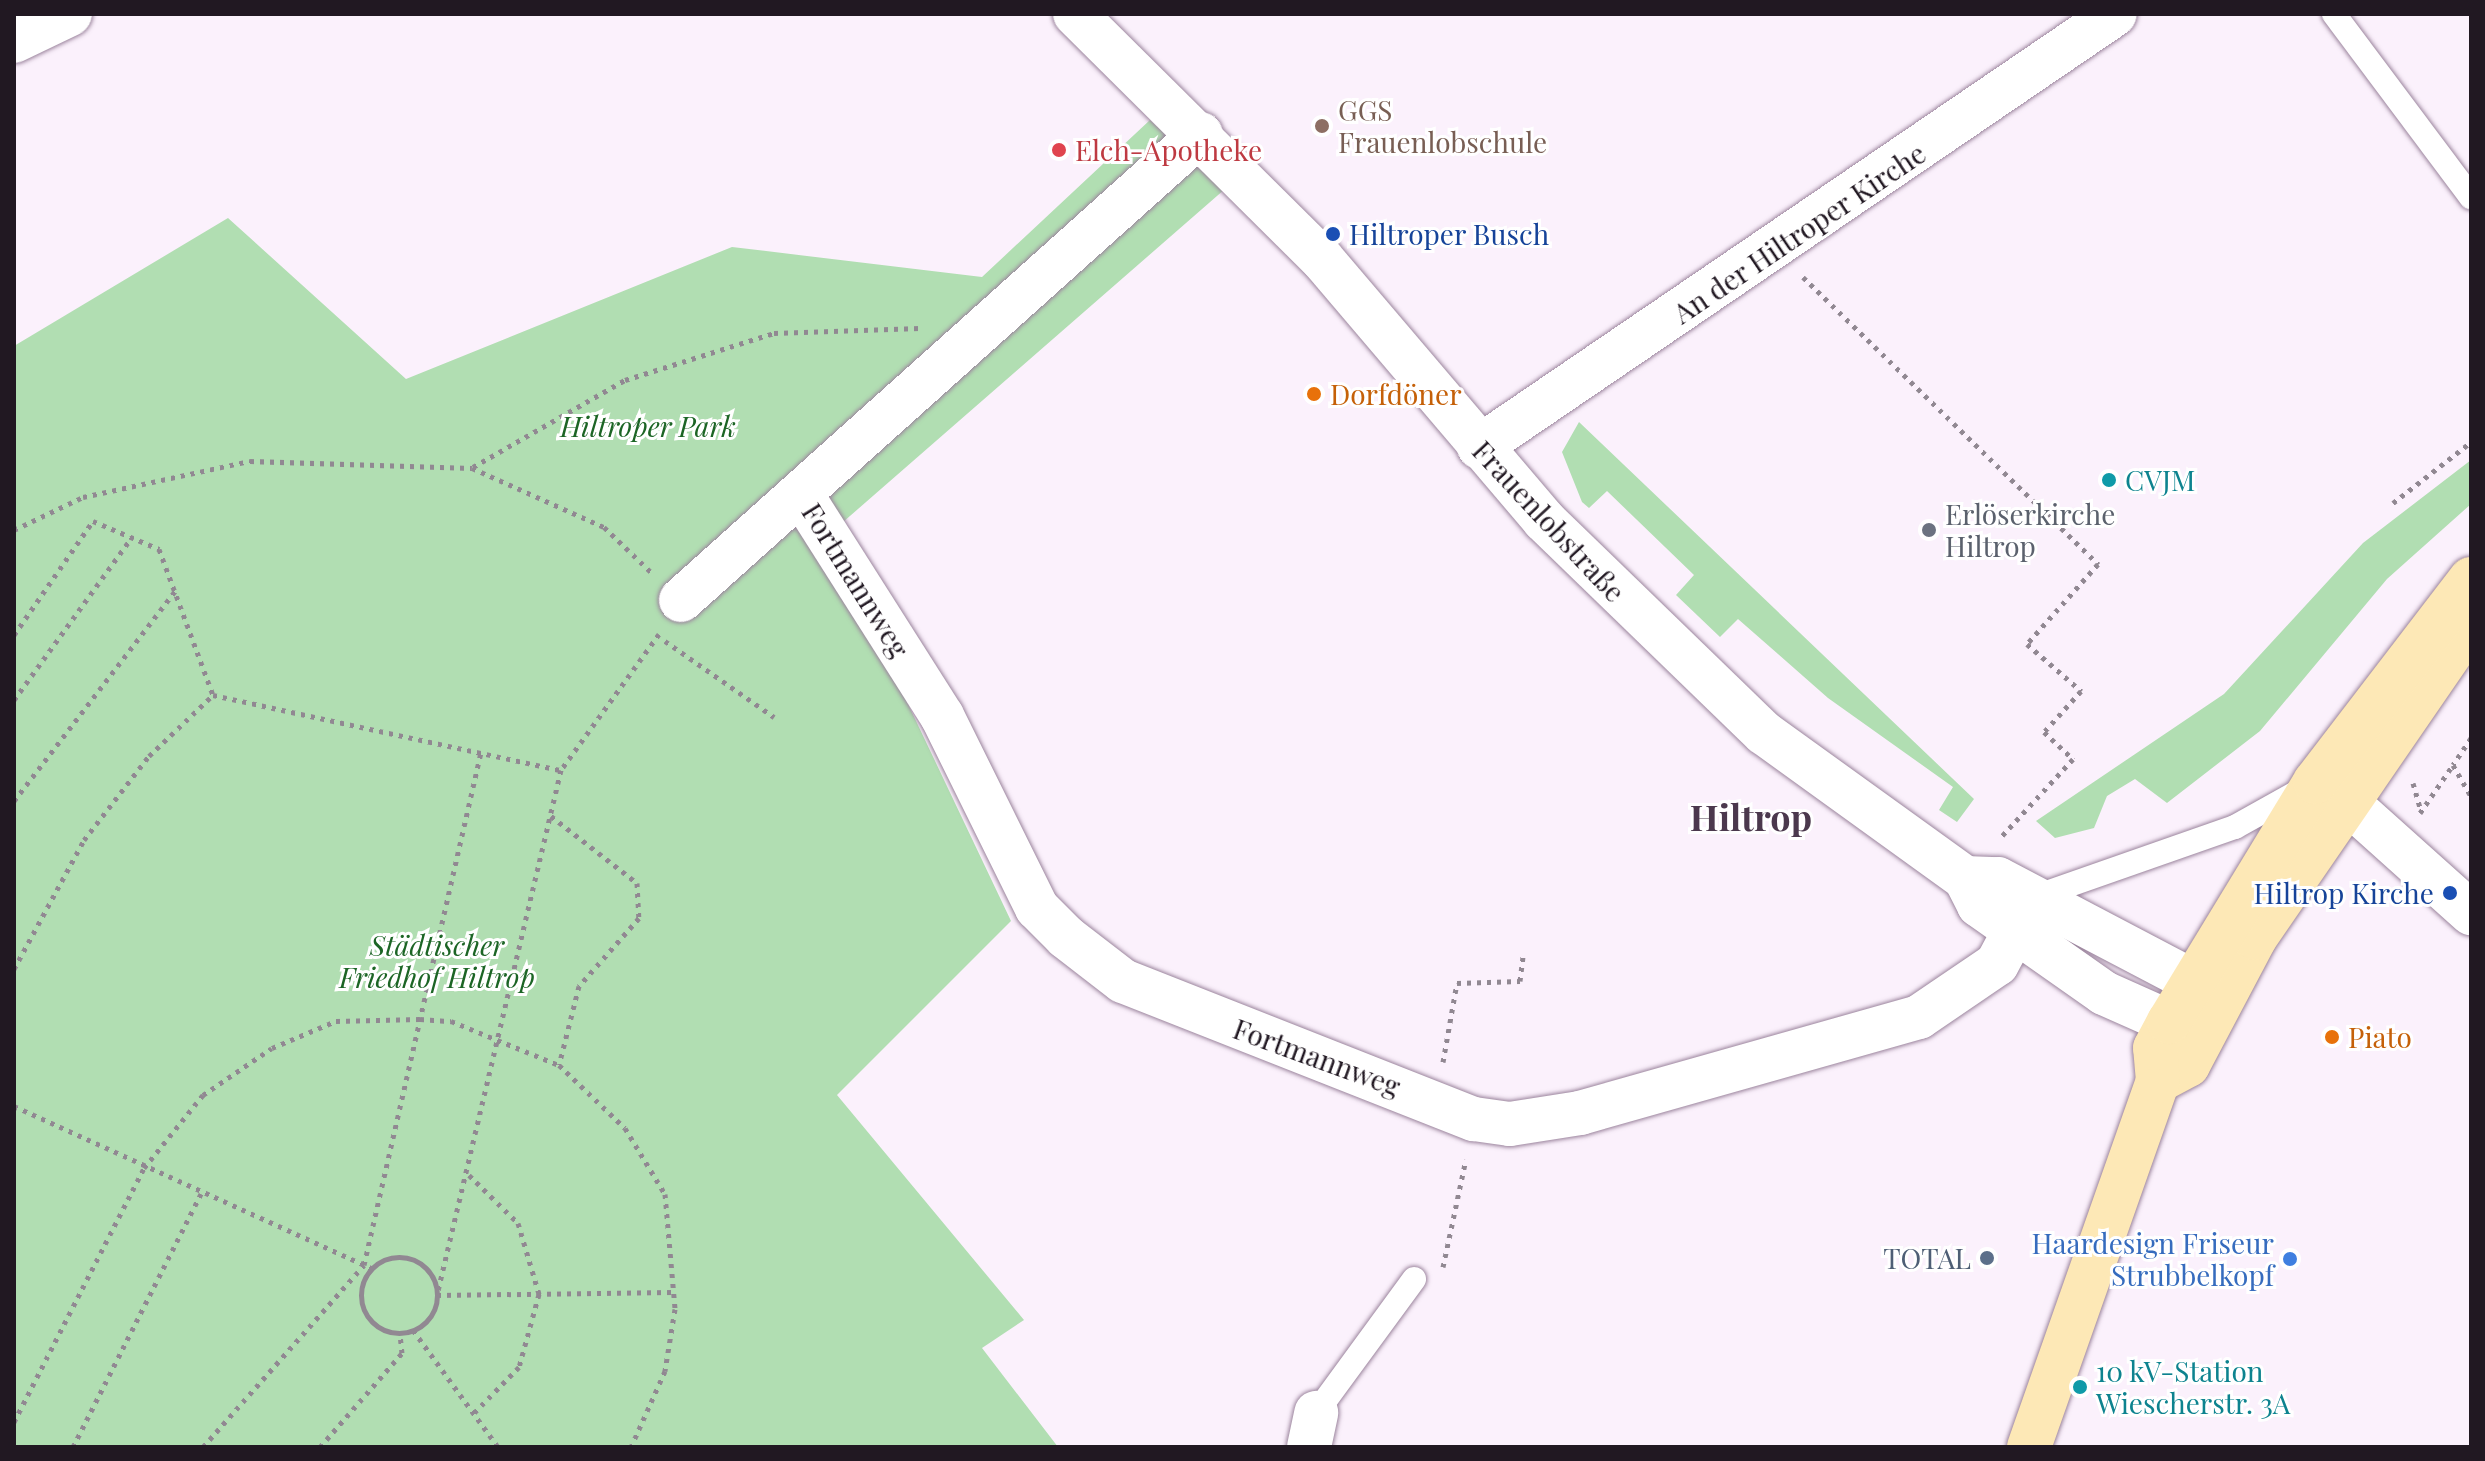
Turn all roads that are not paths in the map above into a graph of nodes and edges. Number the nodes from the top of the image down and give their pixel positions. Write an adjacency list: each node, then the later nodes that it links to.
1 (70, 14): 5 (street)
2 (1075, 14): 6 (street, Frauenlobstraße)
3 (2115, 14): 8 (street, An der Hiltroper Kirche)
4 (2334, 14): 7 (lane)
5 (14, 41)
6 (1201, 134): 8 (street, Frauenlobstraße); 9 (street)
7 (2471, 197)
8 (1479, 447): 15 (street, Frauenlobstraße)
9 (801, 494): 11 (street); 15 (street, Fortmannweg)
10 (2471, 579): 13 (main road)
11 (681, 600)
12 (2471, 624): 13 (main road)
13 (2331, 792): 14 (street); 15 (lane); 16 (main road); 16 (lane)
14 (2471, 913)
15 (2023, 915): 16 (street, Frauenlobstraße); 17 (street, Frauenlobstraße)
16 (2201, 998): 17 (main road); 18 (main road)
17 (2169, 1022): 18 (main road)
18 (2158, 1081): 21 (main road)
19 (1414, 1279): 20 (lane)
20 (1313, 1430)
21 (2029, 1447)

